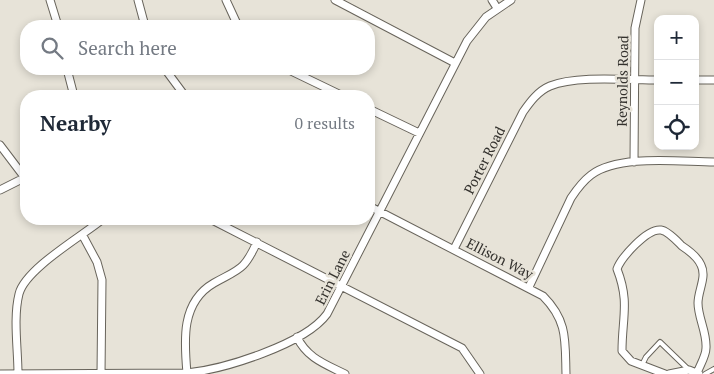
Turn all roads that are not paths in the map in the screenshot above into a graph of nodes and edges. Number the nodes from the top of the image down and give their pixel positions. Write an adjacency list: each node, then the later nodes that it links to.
1 (50, 0): 9 (street)
2 (138, 0): 10 (street)
3 (226, 0): 11 (street)
4 (336, 0): 12 (street)
5 (492, 0): 8 (street)
6 (512, 0): 8 (street, Erin Lane)
7 (641, 0): 18 (street, Reynolds Road)
8 (497, 8): 14 (street, Erin Lane)
9 (56, 20)
10 (143, 20)
11 (235, 20)
12 (374, 20)
13 (375, 21): 14 (street)
14 (455, 63): 26 (street, Erin Lane)
15 (69, 75): 22 (street)
16 (169, 75): 23 (street)
17 (299, 75): 24 (street)
18 (634, 80): 19 (street); 28 (street, Reynolds Road); 41 (street, Porter Road)
19 (654, 80)
20 (699, 80): 21 (street)
21 (714, 80)
22 (72, 90)
23 (181, 90)
24 (331, 90)
25 (375, 112): 26 (street)
26 (419, 133): 34 (street, Erin Lane)
27 (0, 145): 30 (street)
28 (634, 162): 29 (street); 43 (street)
29 (714, 162)
30 (20, 170)
31 (20, 181): 32 (street)
32 (0, 190)
33 (375, 209): 34 (street, Ellison Way)
34 (380, 211): 35 (street, Erin Lane); 41 (street, Ellison Way)
35 (375, 221)
36 (96, 225): 39 (street)
37 (222, 225): 40 (street)
38 (373, 225): 42 (street, Erin Lane)
39 (82, 236): 50 (street); 51 (street)
40 (257, 242): 42 (street); 48 (street)
41 (454, 249): 43 (street, Ellison Way)
42 (342, 285): 44 (street, Erin Lane); 53 (street)
43 (529, 288): 54 (street, Ellison Way)
44 (297, 337): 48 (street, Erin Lane); 52 (street)
45 (642, 365): 47 (lane); 55 (street); 57 (street)
46 (714, 369): 57 (lane)
47 (689, 370): 56 (street); 57 (street)
48 (187, 373): 51 (street, Erin Lane)
49 (0, 374): 50 (street, Erin Lane)
50 (18, 374): 51 (street, Erin Lane)
51 (101, 374)
52 (345, 374)
53 (480, 374)
54 (566, 374)
55 (665, 374)
56 (669, 374)
57 (700, 374)

